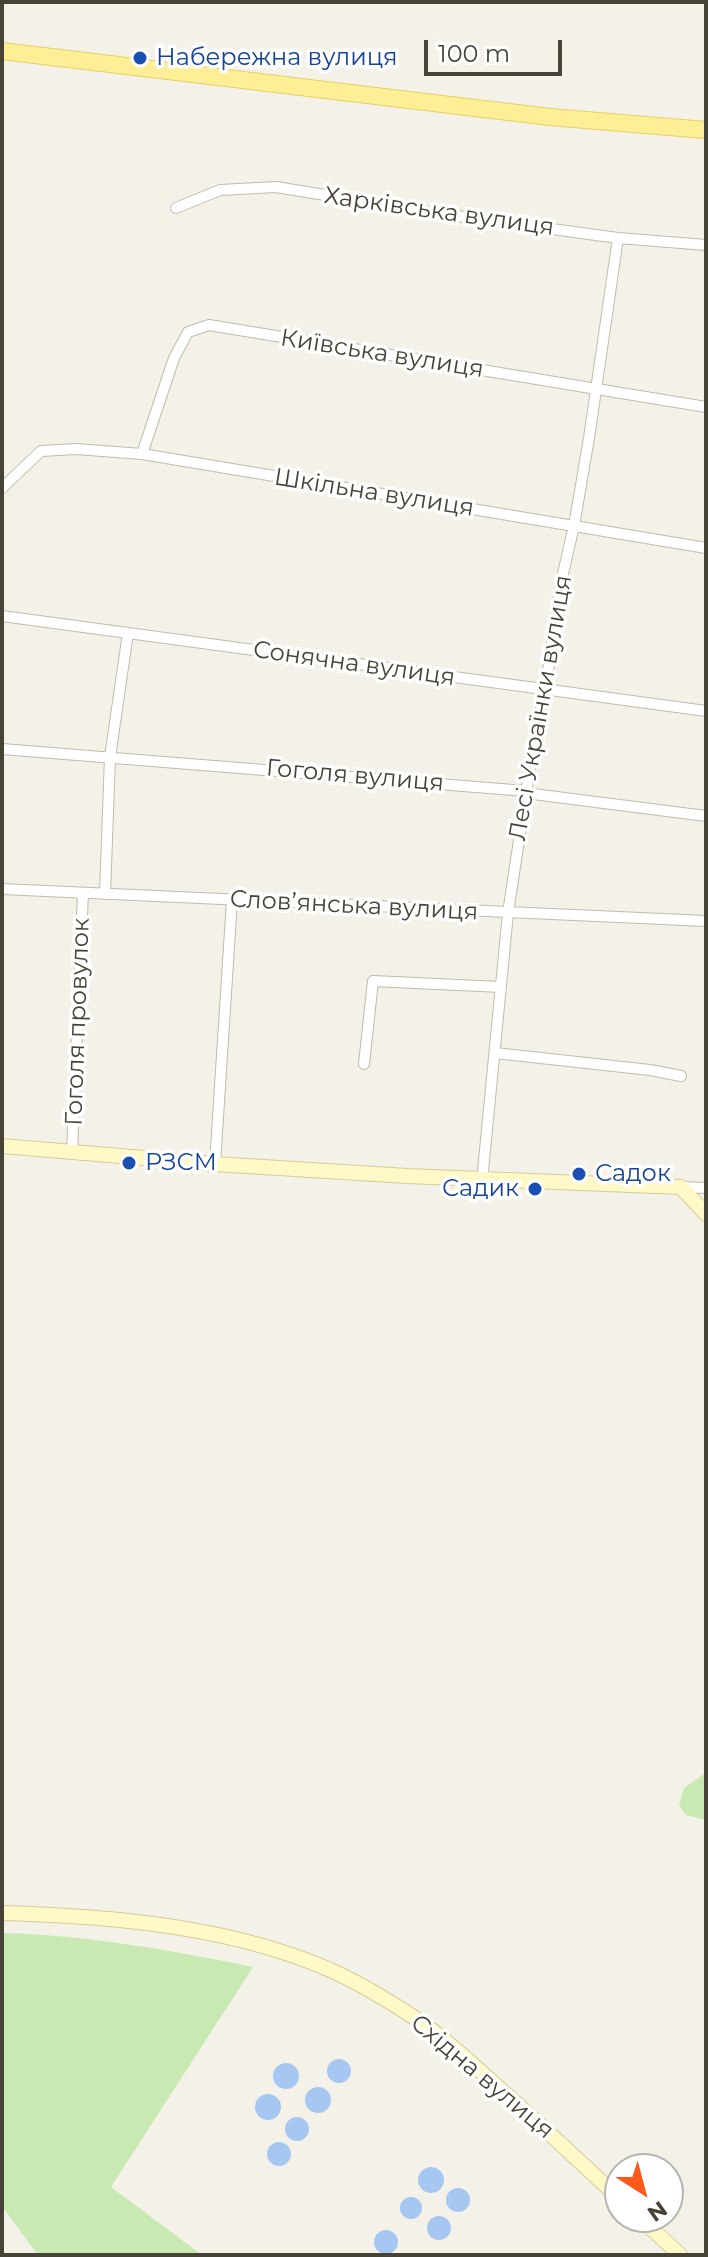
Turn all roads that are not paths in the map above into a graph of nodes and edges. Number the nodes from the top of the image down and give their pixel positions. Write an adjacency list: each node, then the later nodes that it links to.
1 (2, 51): 2 (main road)
2 (706, 130)
3 (176, 208): 4 (street, Харківська вулиця)
4 (618, 238): 5 (street, Харківська вулиця); 6 (street, Лесі Українки вулиця)
5 (706, 245)
6 (596, 389): 7 (street, Київська вулиця); 8 (street, Київська вулиця); 10 (street, Лесі Українки вулиця)
7 (706, 407)
8 (142, 454): 9 (street, Шкільна вулиця); 10 (street, Шкільна вулиця)
9 (2, 488)
10 (574, 526): 11 (street, Шкільна вулиця); 14 (street, Лесі Українки вулиця)
11 (706, 548)
12 (2, 616): 13 (street, Сонячна вулиця)
13 (128, 633): 14 (street, Сонячна вулиця); 17 (street, Гоголя провулок)
14 (545, 690): 15 (street, Сонячна вулиця); 18 (street, Лесі Українки вулиця)
15 (706, 711)
16 (2, 749): 17 (street, Гоголя вулиця)
17 (110, 757): 18 (street, Гоголя вулиця); 22 (street, Гоголя провулок)
18 (526, 791): 19 (street, Гоголя вулиця); 24 (street, Лесі Українки вулиця)
19 (706, 816)
20 (2, 889): 21 (street, Слов’янська вулиця)
21 (83, 893): 22 (street, Слов’янська вулиця); 31 (street, Гоголя провулок)
22 (105, 894): 23 (street, Слов’янська вулиця)
23 (232, 900): 24 (street, Слов’янська вулиця); 32 (street)
24 (508, 913): 25 (street, Слов’янська вулиця); 26 (street, Лесі Українки вулиця)
25 (706, 921)
26 (501, 987): 27 (street, Лесі Українки вулиця); 28 (street)
27 (495, 1053): 29 (street); 33 (street, Лесі Українки вулиця)
28 (364, 1064)
29 (681, 1076)
30 (2, 1146): 31 (main road)
31 (72, 1152): 32 (main road)
32 (215, 1164): 33 (main road)
33 (482, 1181): 34 (main road)
34 (681, 1187): 35 (street); 36 (main road)
35 (706, 1188)
36 (706, 1214)
37 (2, 1913): 38 (main road, Східна вулиця)
38 (604, 2184)
39 (656, 2233): 40 (main road)
40 (680, 2255)

